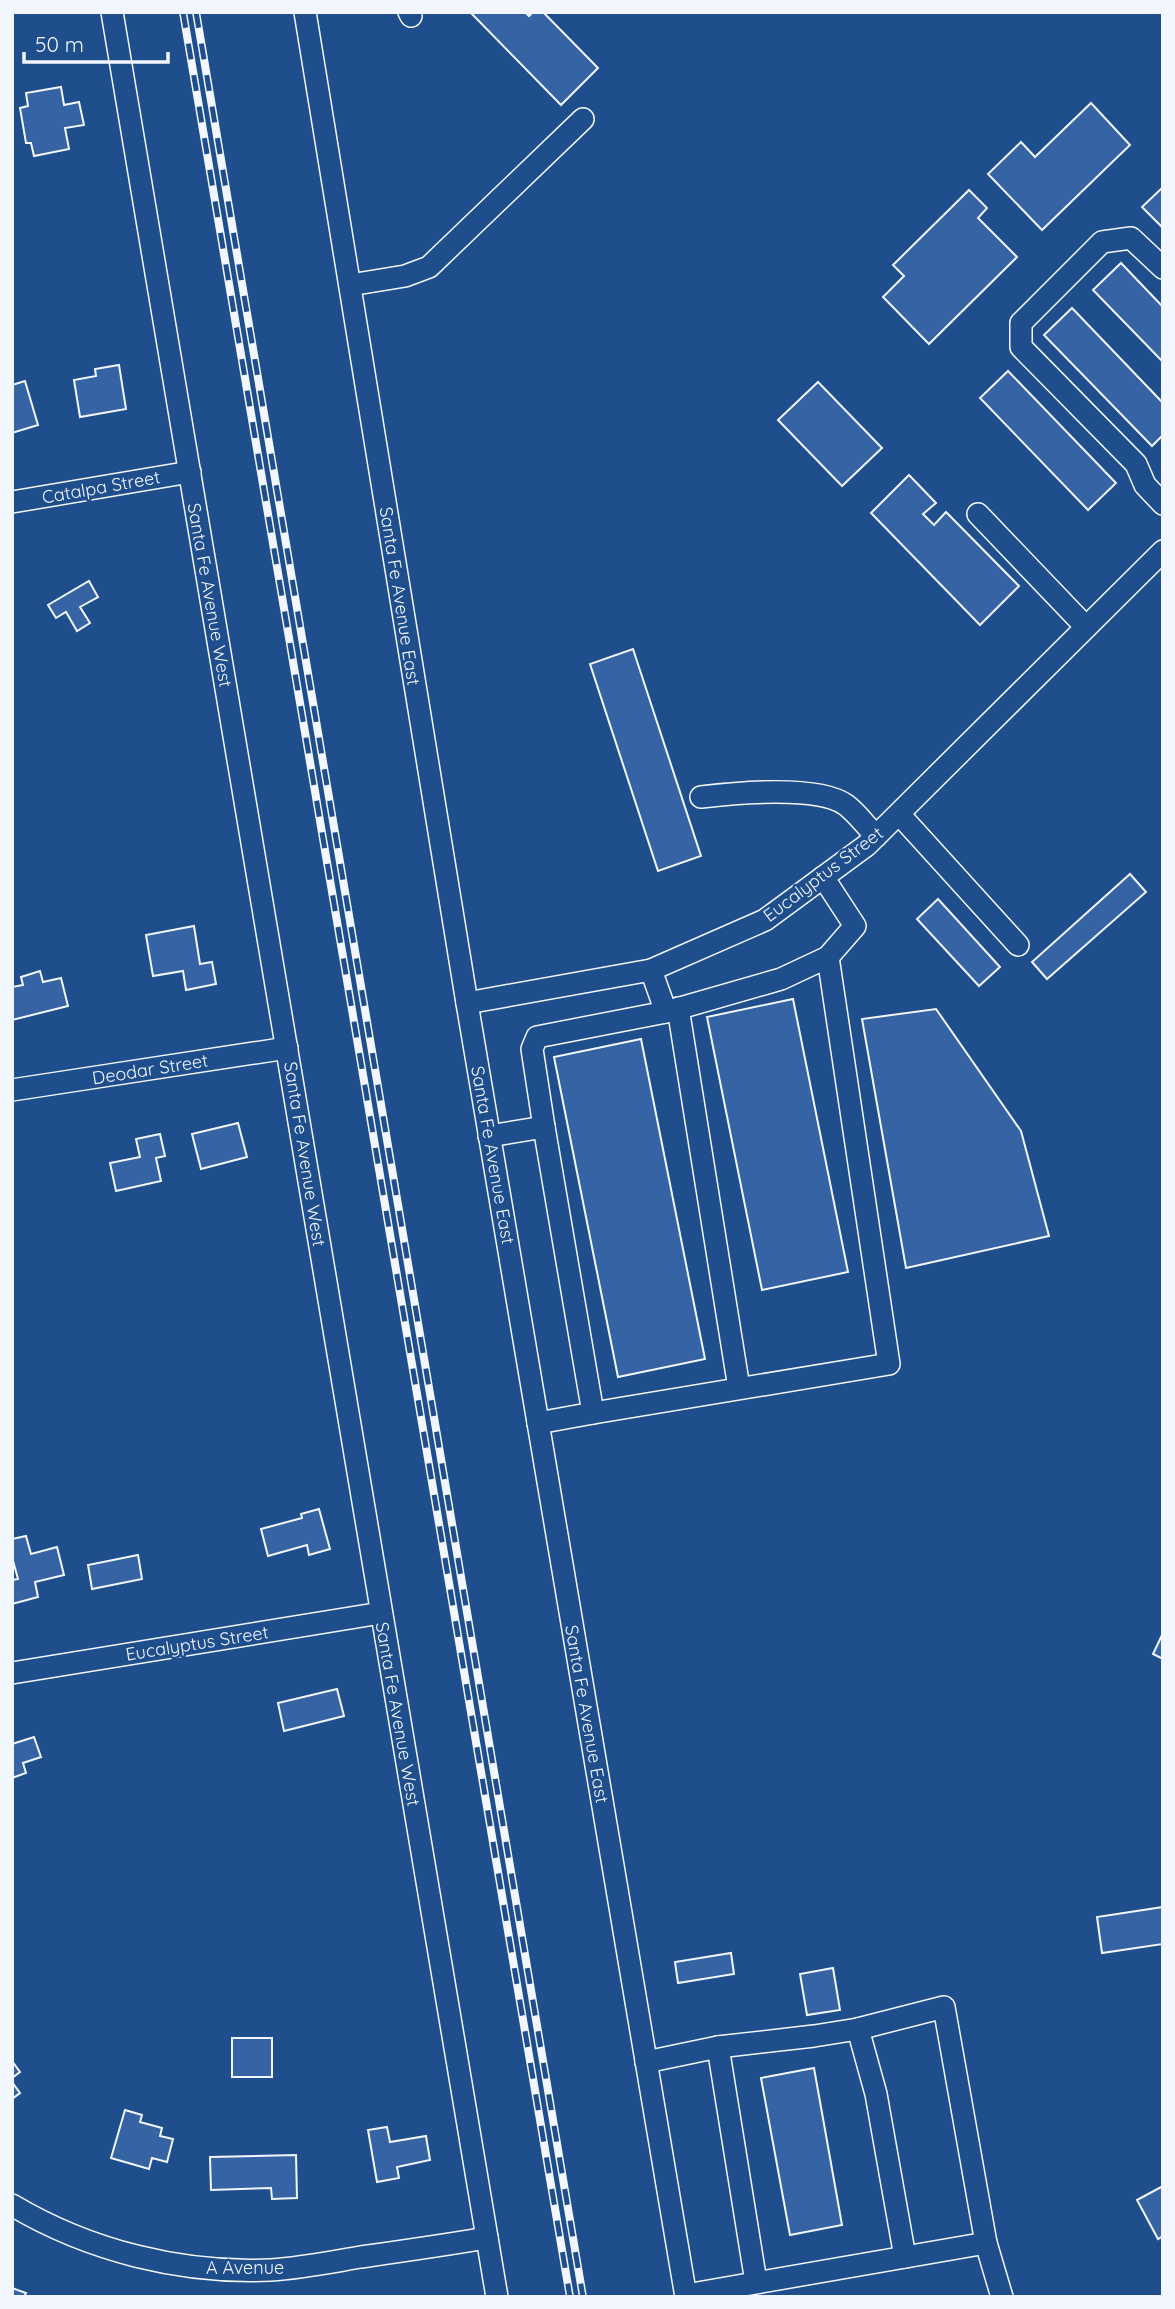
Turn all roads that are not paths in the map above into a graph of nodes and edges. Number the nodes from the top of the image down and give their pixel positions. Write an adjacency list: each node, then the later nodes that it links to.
1 (112, 12): 6 (street, Santa Fe Avenue West)
2 (305, 12): 5 (street, Santa Fe Avenue East)
3 (583, 118): 5 (street)
4 (1163, 268): 8 (street)
5 (349, 285): 19 (street, Santa Fe Avenue East)
6 (190, 472): 7 (street, Catalpa Street); 21 (street, Santa Fe Avenue West)
7 (12, 502)
8 (1163, 504)
9 (978, 514): 11 (street)
10 (1163, 551): 11 (street, Eucalyptus Street)
11 (1086, 627): 13 (street, Eucalyptus Street)
12 (701, 797): 14 (street)
13 (899, 814): 14 (street, Eucalyptus Street); 16 (street)
14 (876, 836): 15 (street, Eucalyptus Street)
15 (823, 877): 17 (street); 18 (street, Eucalyptus Street)
16 (1018, 945)
17 (828, 957): 20 (street); 25 (street)
18 (651, 970): 19 (street, Eucalyptus Street); 20 (street)
19 (467, 1003): 24 (street, Santa Fe Avenue East)
20 (672, 1010): 23 (street); 25 (street)
21 (287, 1048): 22 (street, Deodar Street); 28 (street, Santa Fe Avenue West)
22 (12, 1090)
23 (544, 1127): 24 (street); 26 (street)
24 (489, 1136): 27 (street, Santa Fe Avenue East)
25 (739, 1388): 26 (street)
26 (593, 1413): 27 (street)
27 (538, 1423): 32 (street, Santa Fe Avenue East)
28 (381, 1613): 29 (street, Eucalyptus Street); 34 (street, Santa Fe Avenue West)
29 (12, 1673)
30 (858, 2029): 31 (street); 35 (street); 36 (street)
31 (718, 2047): 32 (street); 37 (street)
32 (646, 2062): 38 (street, Santa Fe Avenue East)
33 (12, 2205): 34 (street, A Avenue)
34 (486, 2238): 39 (street, Santa Fe Avenue West)
35 (986, 2244): 36 (street); 40 (street)
36 (905, 2257): 37 (street)
37 (766, 2286): 38 (street)
38 (686, 2296)
39 (497, 2297)
40 (1002, 2297)

